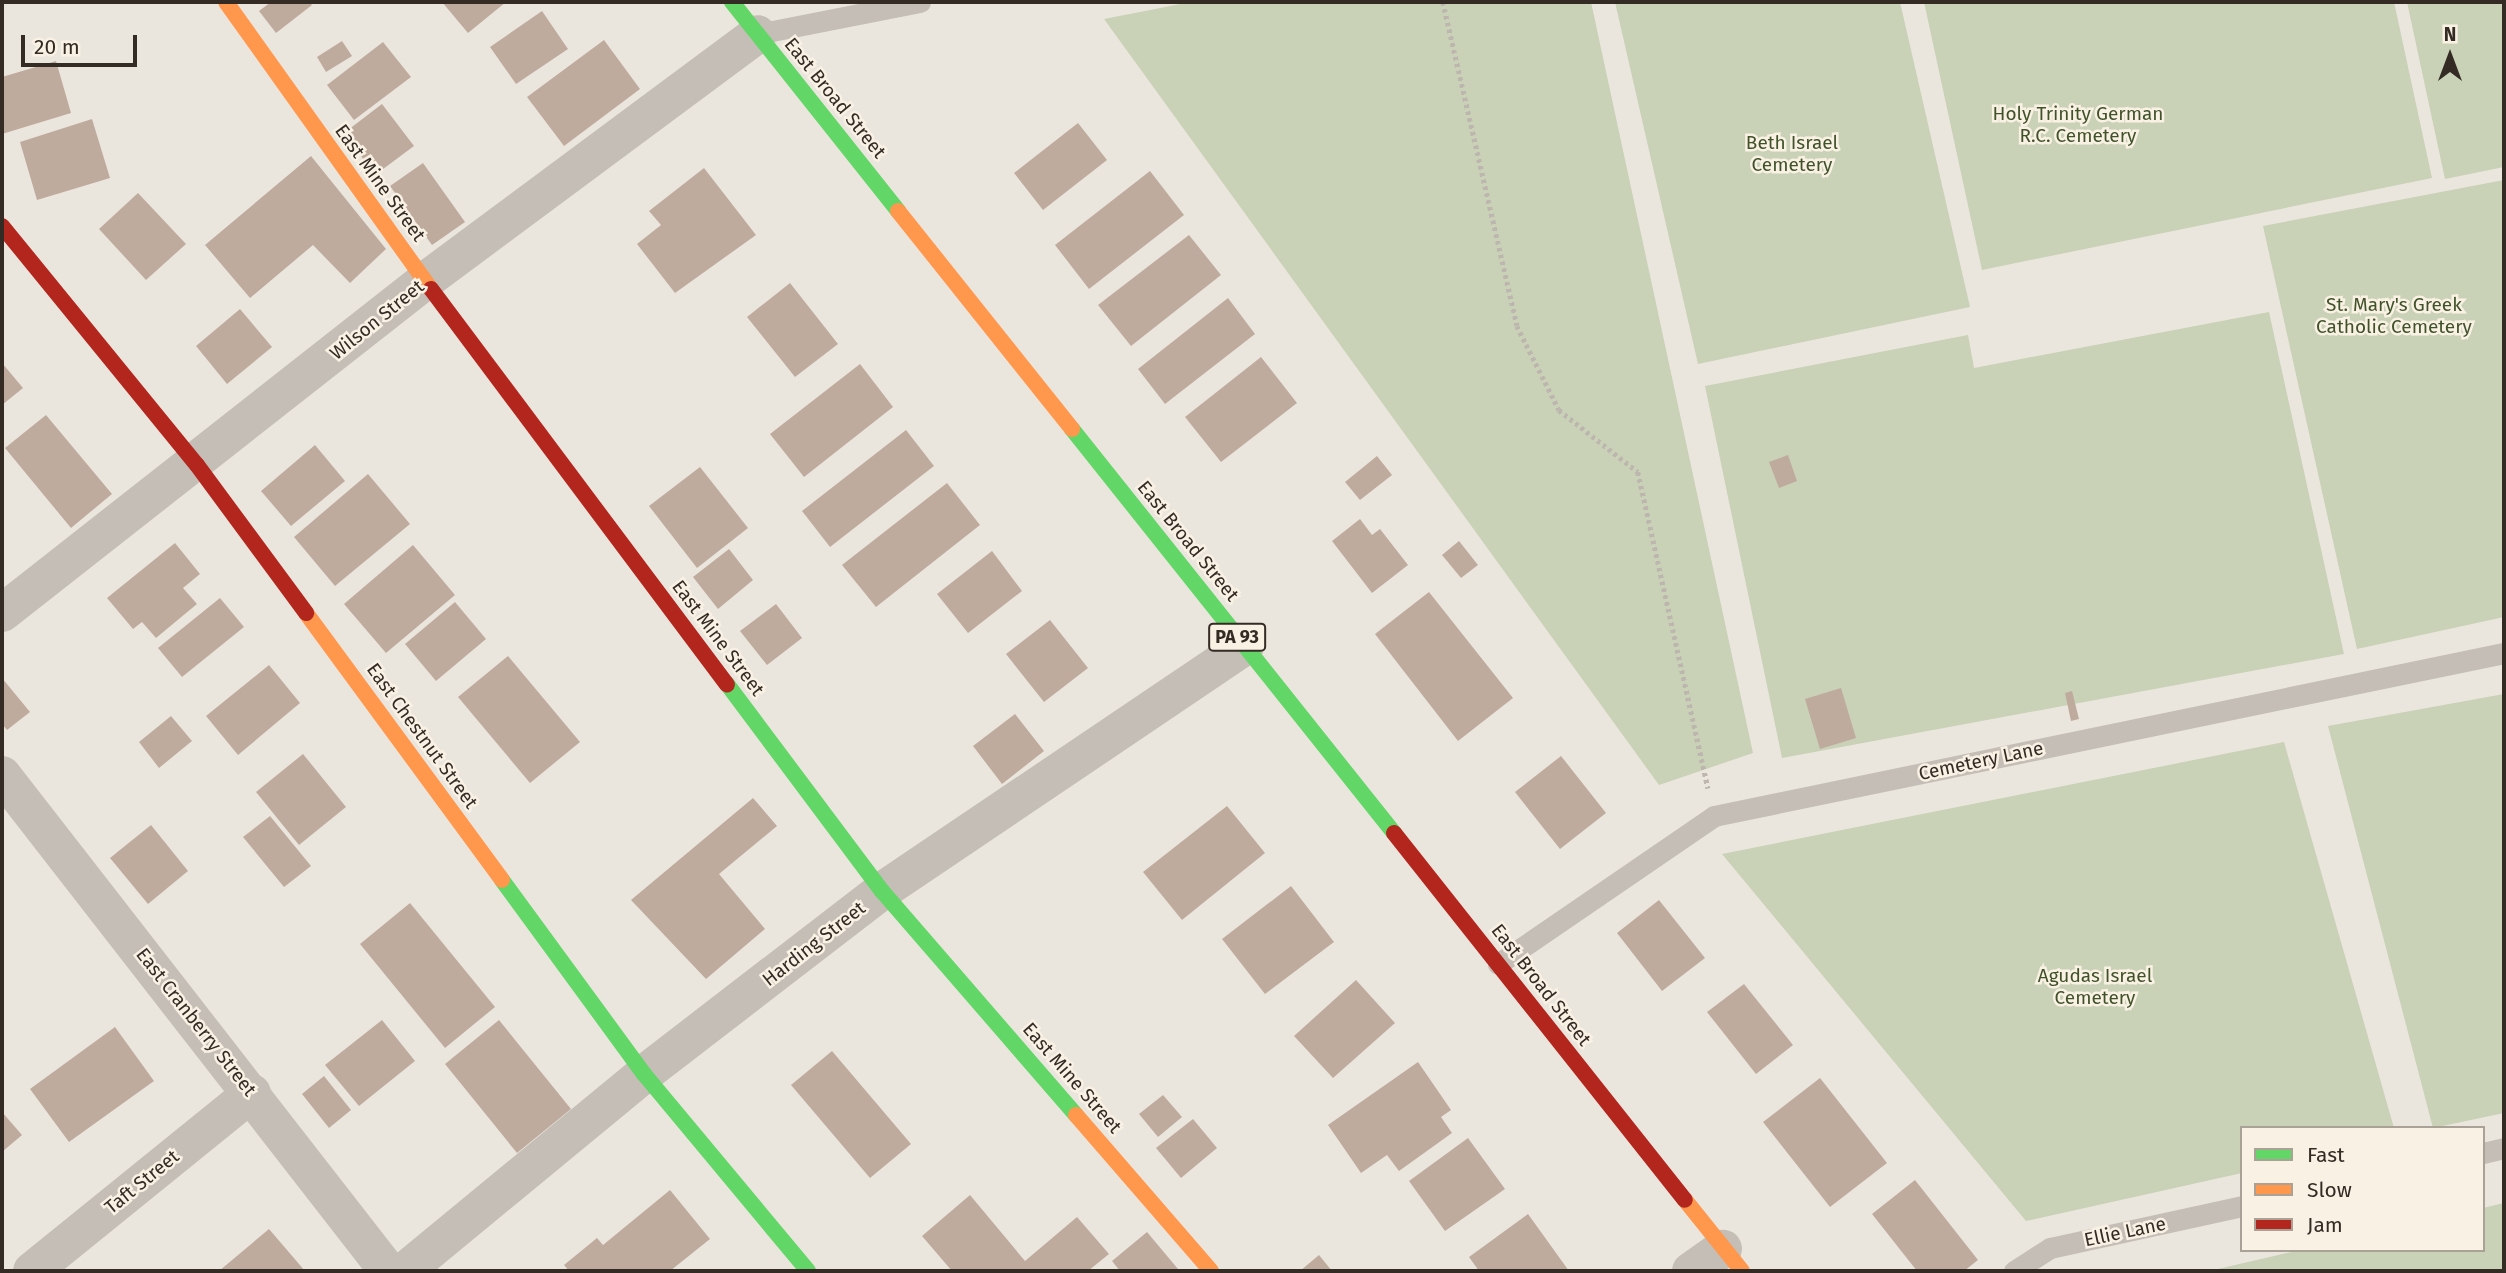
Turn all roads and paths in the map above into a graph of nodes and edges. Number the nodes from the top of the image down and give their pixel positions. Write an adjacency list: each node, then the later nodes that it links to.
1 (226, 2): 7 (main road, East Mine Street)
2 (732, 2): 5 (main road, East Broad Street / PA 93)
3 (920, 2): 5 (lane)
4 (1443, 2): 13 (path)
5 (757, 34): 7 (street, Wilson Street); 10 (main road, East Broad Street / PA 93)
6 (2, 226): 8 (main road, East Chestnut Street)
7 (425, 281): 8 (street, Wilson Street); 14 (main road, East Mine Street)
8 (197, 465): 9 (street, Wilson Street); 16 (main road, East Chestnut Street)
9 (2, 613)
10 (1245, 646): 14 (street, Harding Street); 15 (main road, East Broad Street / PA 93)
11 (2504, 653): 13 (lane, Cemetery Lane)
12 (2, 775): 17 (street, East Cranberry Street)
13 (1714, 816): 15 (lane, Cemetery Lane)
14 (882, 891): 16 (street, Harding Street); 26 (main road, East Mine Street)
15 (1498, 964): 21 (main road, East Broad Street / PA 93)
16 (644, 1074): 24 (street, Harding Street); 25 (main road, East Chestnut Street)
17 (252, 1093): 22 (street, Taft Street); 23 (street, East Cranberry Street)
18 (2504, 1148): 19 (lane)
19 (2485, 1153)
20 (2240, 1206): 28 (lane, Ellie Lane)
21 (1732, 1260): 27 (street)
22 (32, 1271)
23 (388, 1271)
24 (405, 1271)
25 (808, 1271)
26 (1211, 1271)
27 (1691, 1271)
28 (2014, 1271)

